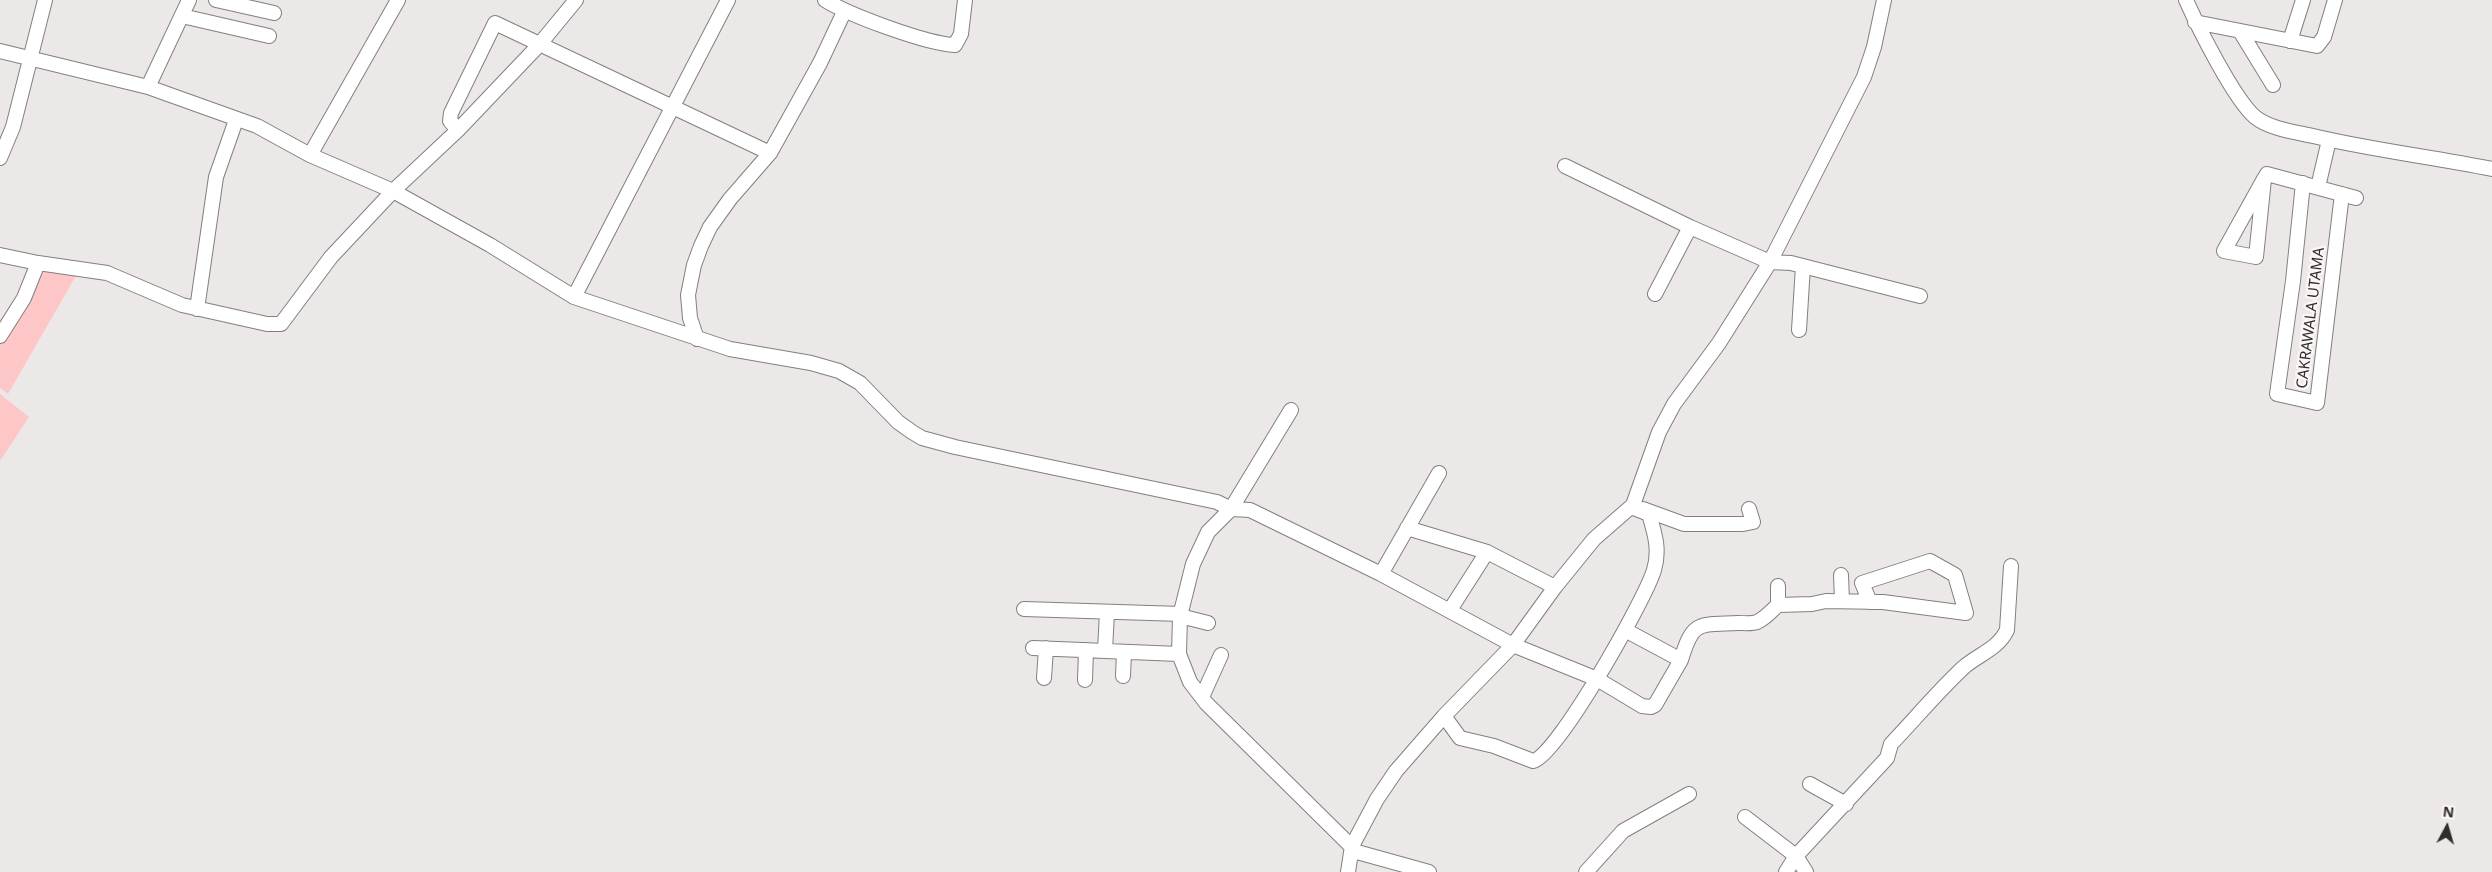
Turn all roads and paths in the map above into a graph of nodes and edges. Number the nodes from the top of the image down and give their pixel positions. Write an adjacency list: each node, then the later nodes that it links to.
1 (45, 0): 22 (street)
2 (189, 0): 15 (street)
3 (216, 0): 14 (street)
4 (398, 0): 30 (street)
5 (576, 0): 20 (street)
6 (728, 0): 25 (street)
7 (825, 0): 13 (street)
8 (965, 0): 13 (street)
9 (1884, 0): 42 (street)
10 (2186, 0): 16 (street)
11 (2302, 0): 19 (street)
12 (2335, 0): 19 (street)
13 (844, 12): 29 (street)
14 (274, 13)
15 (182, 16): 18 (street); 24 (street)
16 (2195, 22): 17 (street); 28 (street)
17 (2240, 31): 19 (street); 23 (street)
18 (269, 36)
19 (2290, 41)
20 (539, 45): 25 (street); 27 (street); 27 (street)
21 (0, 51): 22 (street)
22 (31, 58): 24 (street); 31 (street)
23 (2273, 85)
24 (148, 87): 26 (street)
25 (671, 108): 29 (street); 47 (street)
26 (236, 120): 30 (street); 48 (street)
27 (458, 130): 37 (street)
28 (2329, 140): 33 (street); 36 (street)
29 (770, 153): 51 (street)
30 (310, 155): 37 (street)
31 (0, 158)
32 (1565, 166): 40 (street)
33 (2492, 169)
34 (2264, 179): 34 (street); 35 (street)
35 (2303, 183): 36 (street); 38 (street, CAKRAWALA UTAMA)
36 (2318, 187): 38 (street)
37 (393, 191): 47 (street); 48 (street)
38 (2342, 194): 39 (street)
39 (2356, 198)
40 (1690, 227): 42 (street); 45 (street)
41 (0, 255): 43 (street)
42 (1770, 262): 44 (street); 54 (street)
43 (38, 263): 48 (street); 50 (street)
44 (1804, 266): 46 (street); 49 (street)
45 (1655, 294)
46 (1920, 296)
47 (574, 297): 51 (street)
48 (197, 310)
49 (1799, 330)
50 (0, 336)
51 (697, 339): 55 (street)
52 (1291, 410): 55 (street)
53 (1439, 473): 57 (street)
54 (1632, 506): 56 (street); 63 (street); 72 (street)
55 (1231, 509): 60 (street); 70 (street)
56 (1749, 509)
57 (1408, 528): 58 (street); 60 (street)
58 (1487, 552): 63 (street); 68 (street)
59 (2011, 566): 88 (street)
60 (1381, 574): 68 (street)
61 (1841, 575): 64 (street)
62 (1778, 586): 66 (street)
63 (1555, 587): 73 (street)
64 (1842, 601): 65 (street); 66 (street)
65 (1870, 602): 65 (street)
66 (1778, 605): 79 (street)
67 (1024, 608): 69 (street)
68 (1450, 610): 73 (street)
69 (1107, 612): 70 (street); 75 (street)
70 (1180, 615): 71 (street); 77 (street)
71 (1208, 623)
72 (1625, 630): 79 (street); 82 (street)
73 (1513, 645): 82 (street); 85 (street)
74 (1086, 650): 75 (street); 81 (street); 83 (street)
75 (1105, 651): 76 (street)
76 (1124, 652): 77 (street); 80 (street)
77 (1179, 654): 84 (street)
78 (1221, 655): 84 (street)
79 (1681, 660): 82 (street)
80 (1123, 676)
81 (1044, 678)
82 (1596, 679): 85 (street)
83 (1085, 680)
84 (1202, 697): 90 (street)
85 (1444, 716): 90 (street)
86 (1810, 784): 88 (street)
87 (1689, 794): 95 (street)
88 (1846, 804): 91 (street)
89 (1745, 817): 91 (street)
90 (1352, 846): 92 (street); 93 (street)
91 (1796, 856): 96 (street); 97 (street)
92 (1394, 867): 94 (street)
93 (1348, 872)
94 (1429, 872)
95 (1586, 872)
96 (1786, 872)
97 (1806, 872)

